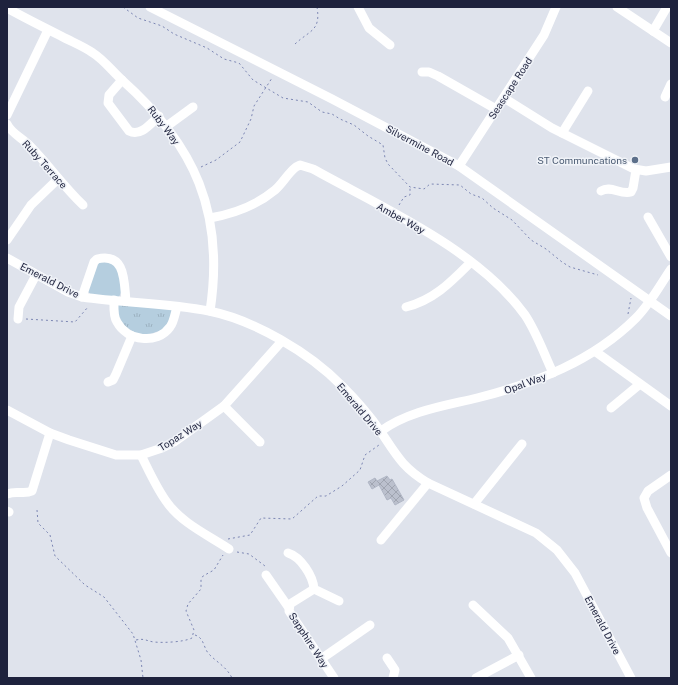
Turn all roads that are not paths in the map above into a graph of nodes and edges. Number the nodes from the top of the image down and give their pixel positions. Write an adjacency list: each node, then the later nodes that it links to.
1 (150, 7): 24 (street, Silvermine Road)
2 (358, 7): 10 (street)
3 (556, 7): 16 (street, Seascape Road)
4 (617, 7): 8 (street)
5 (667, 7): 8 (street)
6 (7, 8): 7 (street, Ruby Way)
7 (48, 30): 12 (street, Ruby Way); 19 (street)
8 (653, 31): 9 (street)
9 (671, 43)
10 (390, 45)
11 (422, 72): 18 (street)
12 (122, 80): 20 (street, Ruby Way); 20 (street)
13 (671, 84): 15 (street)
14 (588, 91): 23 (street)
15 (665, 97)
16 (504, 98): 18 (street, Seascape Road); 23 (street)
17 (193, 107): 22 (street)
18 (496, 109): 24 (street, Seascape Road)
19 (7, 114)
20 (159, 116): 22 (street, Ruby Way)
21 (7, 124): 27 (street, Ruby Terrace)
22 (167, 126): 31 (street, Ruby Way)
23 (562, 132): 26 (street)
24 (459, 166): 40 (street, Silvermine Road)
25 (671, 167): 26 (street)
26 (636, 170): 28 (street)
27 (58, 180): 29 (street, Ruby Terrace); 32 (street)
28 (601, 191)
29 (83, 205)
30 (648, 217): 33 (street)
31 (210, 218): 35 (street, Amber Way); 44 (street, Ruby Way)
32 (7, 240)
33 (671, 257)
34 (7, 258): 37 (street, Emerald Drive)
35 (471, 262): 43 (street); 50 (street, Amber Way)
36 (671, 269): 40 (street, Opal Way)
37 (36, 275): 38 (street, Emerald Drive); 46 (street)
38 (82, 297): 39 (street, Emerald Drive); 41 (street)
39 (114, 300): 41 (street, Emerald Drive); 47 (street)
40 (650, 300): 45 (street, Silvermine Road); 49 (street, Opal Way)
41 (126, 301): 42 (street, Emerald Drive)
42 (177, 307): 44 (street, Emerald Drive); 47 (street)
43 (406, 307)
44 (210, 311): 48 (street, Emerald Drive)
45 (671, 316)
46 (18, 319)
47 (132, 336): 51 (street)
48 (282, 341): 53 (street, Topaz Way); 57 (street, Emerald Drive)
49 (596, 352): 50 (street, Opal Way); 52 (street)
50 (553, 373): 57 (street, Opal Way)
51 (108, 382)
52 (640, 384): 54 (street); 55 (street)
53 (224, 406): 59 (street); 61 (street, Topaz Way)
54 (671, 406)
55 (611, 408)
56 (7, 410): 58 (street, Topaz Way)
57 (381, 431): 63 (street, Emerald Drive)
58 (50, 433): 61 (street, Topaz Way); 64 (street)
59 (260, 442)
60 (522, 444): 65 (street)
61 (141, 455): 67 (street)
62 (671, 475): 69 (street)
63 (428, 483): 65 (street, Emerald Drive); 66 (street)
64 (7, 494)
65 (474, 504): 84 (street, Emerald Drive)
66 (382, 540)
67 (227, 548)
68 (288, 553): 71 (street)
69 (671, 553)
70 (266, 575): 74 (street)
71 (314, 589): 72 (street); 74 (street, Sapphire Way)
72 (339, 601)
73 (473, 605): 77 (street)
74 (289, 608): 78 (street, Sapphire Way)
75 (370, 625): 78 (street)
76 (387, 658): 80 (street)
77 (520, 658): 81 (street); 82 (street); 83 (street)
78 (321, 659): 79 (street, Sapphire Way)
79 (334, 678)
80 (393, 678)
81 (471, 678)
82 (486, 678)
83 (531, 678)
84 (631, 678)

